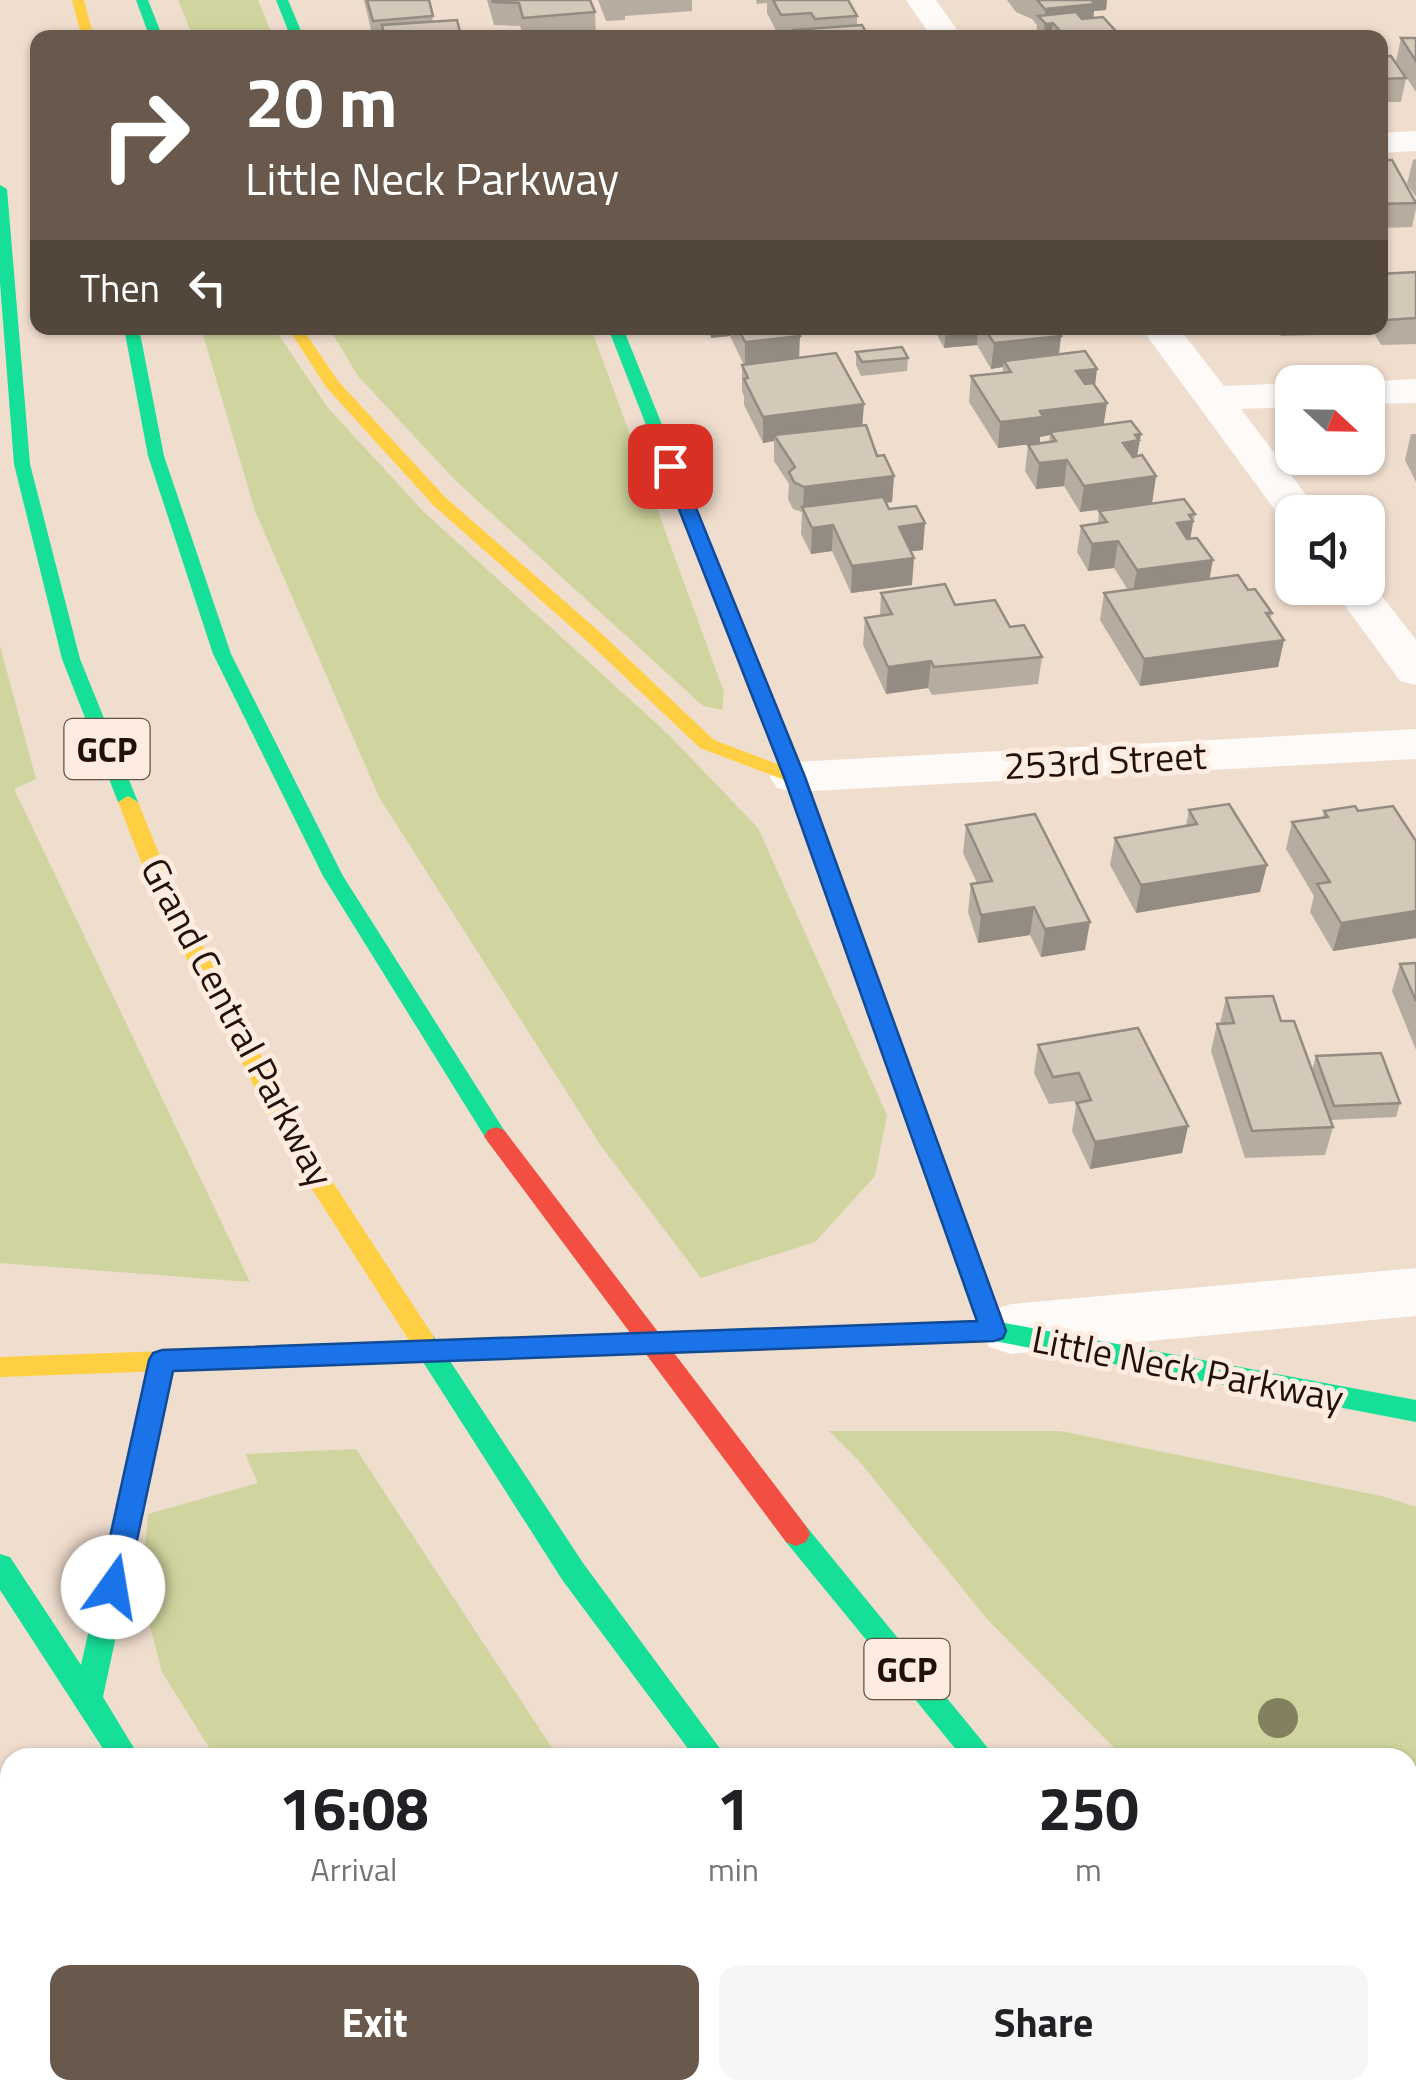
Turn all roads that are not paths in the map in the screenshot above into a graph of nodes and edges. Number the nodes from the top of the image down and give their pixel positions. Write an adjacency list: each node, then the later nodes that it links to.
1 (78, 0): 5 (main road)
2 (142, 0): 6 (main road)
3 (282, 0): 7 (main road)
4 (921, 0): 8 (street)
5 (86, 30)
6 (155, 30)
7 (295, 30)
8 (942, 30)
9 (1416, 141): 10 (street)
10 (1388, 142)
11 (0, 189): 33 (main road, Grand Central Parkway / GCP)
12 (133, 335): 34 (main road, GCP)
13 (300, 335): 24 (main road)
14 (618, 335): 24 (main road)
15 (1165, 335): 19 (street)
16 (1416, 390): 17 (street)
17 (1385, 391)
18 (1275, 396): 19 (street)
19 (1213, 398): 20 (street)
20 (1285, 495)
21 (1367, 605): 22 (street)
22 (1416, 671)
23 (1416, 744): 24 (street, 253rd Street)
24 (794, 777): 26 (main road)
25 (1416, 1292): 26 (street)
26 (994, 1331): 27 (main road, Little Neck Parkway); 29 (main road, Little Neck Parkway)
27 (162, 1360): 28 (main road, Little Neck Parkway); 31 (main road)
28 (0, 1367)
29 (1416, 1412)
30 (0, 1566): 31 (main road)
31 (88, 1698): 32 (main road)
32 (120, 1748)
33 (705, 1748)
34 (973, 1748)

